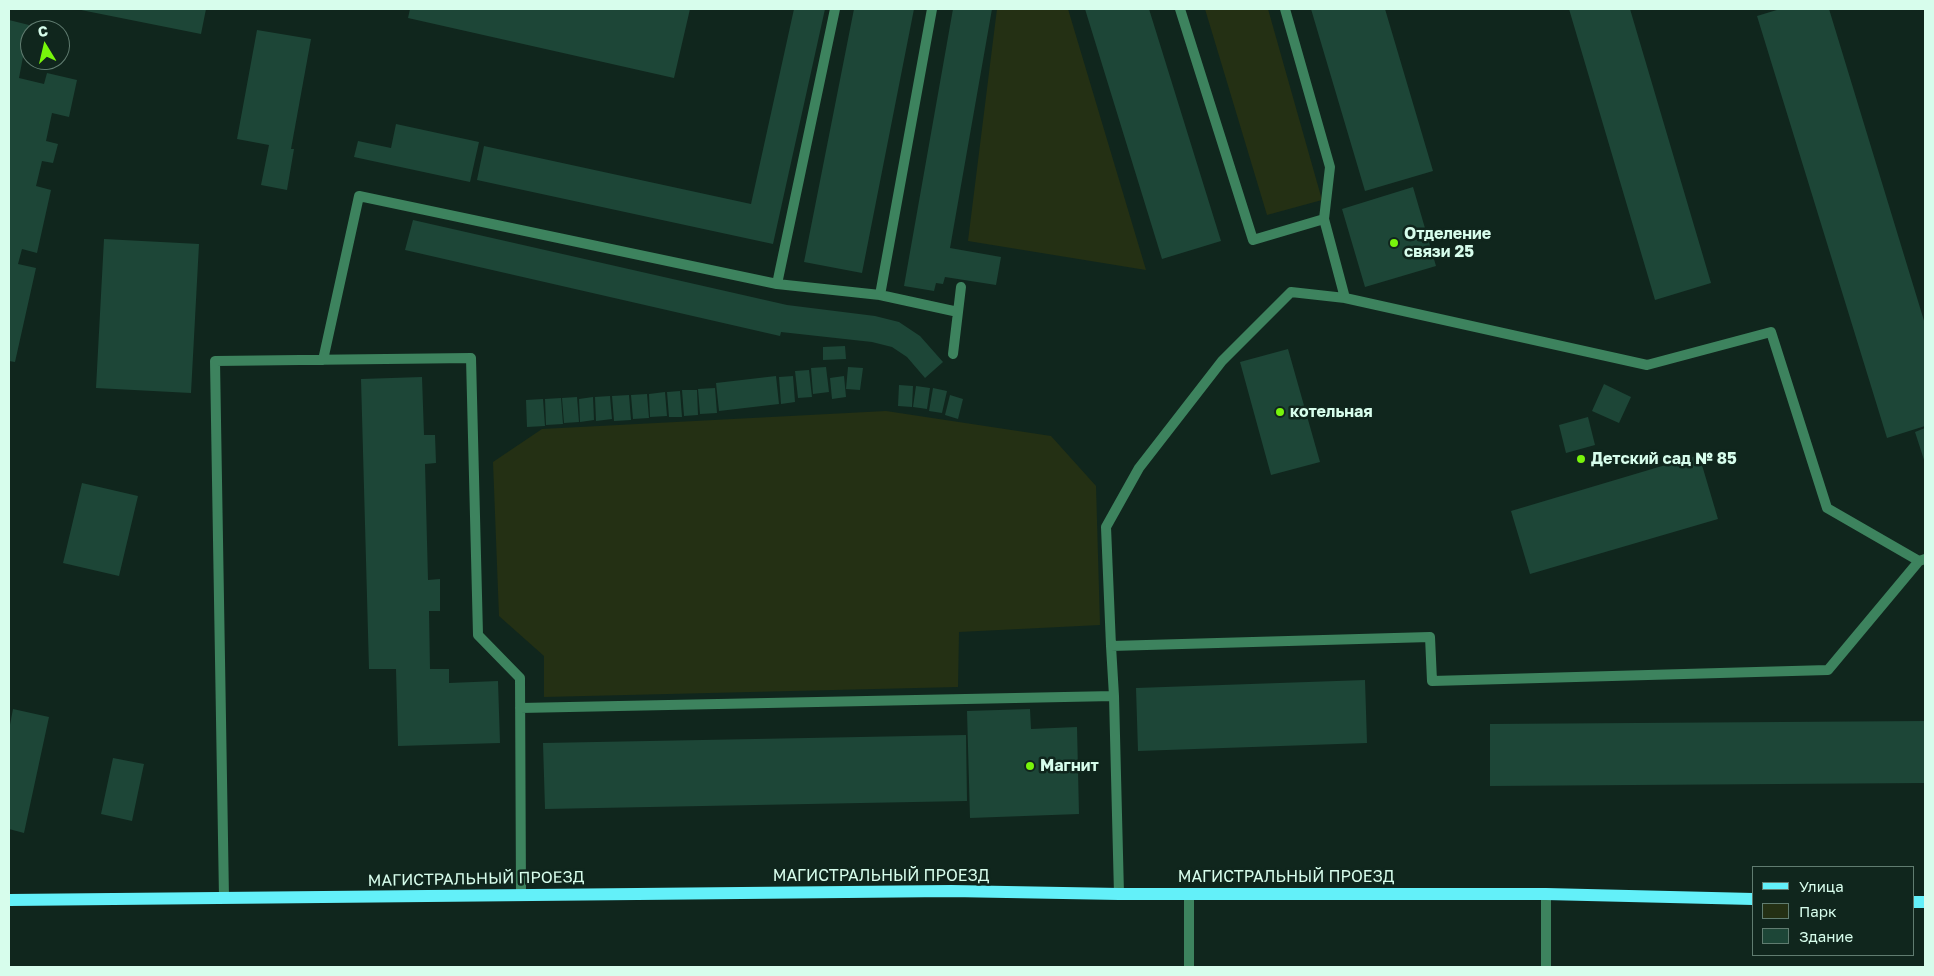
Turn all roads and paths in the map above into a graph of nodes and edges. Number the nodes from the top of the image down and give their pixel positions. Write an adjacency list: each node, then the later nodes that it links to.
1 (835, 9): 6 (street)
2 (932, 9): 8 (street)
3 (1180, 9): 5 (street)
4 (1285, 9): 5 (street)
5 (1324, 219): 9 (street)
6 (777, 284): 8 (street); 12 (street)
7 (961, 287): 10 (street)
8 (880, 295): 10 (street)
9 (1345, 298): 13 (street); 14 (street)
10 (958, 312): 11 (street)
11 (953, 354)
12 (323, 360): 16 (street); 21 (street)
13 (1922, 560): 14 (street)
14 (1111, 646): 15 (street)
15 (1114, 696): 16 (street); 18 (street)
16 (520, 708): 20 (street)
17 (1189, 893): 18 (main road, МАГИСТРАЛЬНЫЙ ПРОЕЗД); 19 (main road, МАГИСТРАЛЬНЫЙ ПРОЕЗД); 24 (street)
18 (1119, 894): 20 (main road, МАГИСТРАЛЬНЫЙ ПРОЕЗД)
19 (1546, 894): 22 (main road, МАГИСТРАЛЬНЫЙ ПРОЕЗД); 25 (street)
20 (521, 895): 21 (main road, МАГИСТРАЛЬНЫЙ ПРОЕЗД)
21 (224, 898): 23 (main road, МАГИСТРАЛЬНЫЙ ПРОЕЗД)
22 (1752, 899)
23 (9, 900)
24 (1189, 967)
25 (1546, 967)

